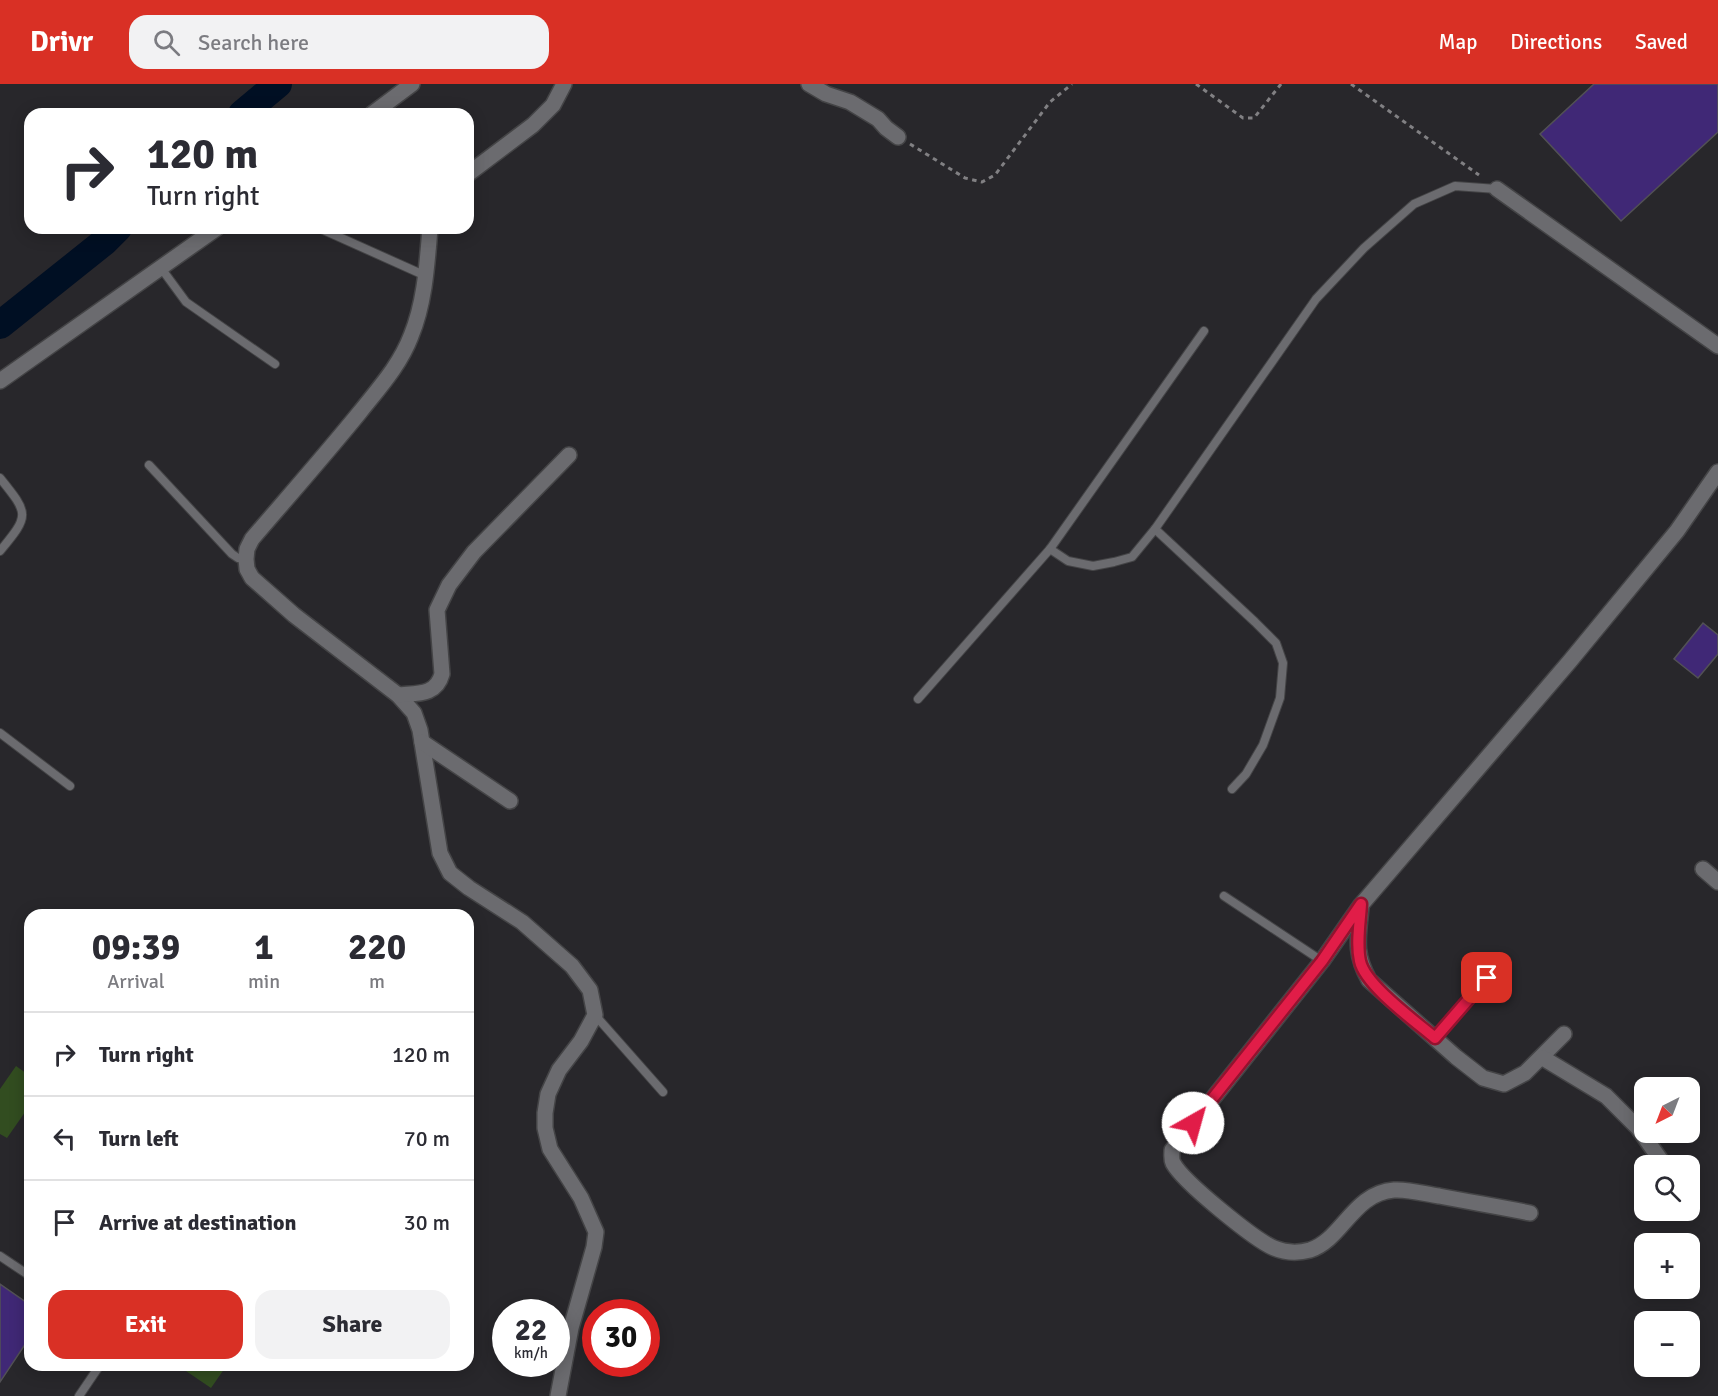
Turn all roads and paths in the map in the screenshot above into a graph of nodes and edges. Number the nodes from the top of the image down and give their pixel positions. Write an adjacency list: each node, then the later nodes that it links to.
1 (412, 84): 8 (street)
2 (564, 84): 10 (street)
3 (809, 84): 9 (street)
4 (1072, 84): 9 (path)
5 (1196, 84): 6 (path)
6 (1281, 84)
7 (1351, 84): 11 (path)
8 (380, 108)
9 (898, 137)
10 (474, 169)
11 (1497, 189): 18 (street); 25 (lane)
12 (209, 234): 15 (street)
13 (332, 234): 16 (lane)
14 (430, 234): 16 (street)
15 (161, 268): 19 (lane); 20 (street)
16 (426, 276): 28 (street)
17 (1204, 332): 26 (lane)
18 (1718, 346)
19 (275, 364)
20 (0, 381)
21 (569, 455): 29 (street)
22 (149, 465): 28 (lane)
23 (1718, 472): 39 (street)
24 (0, 478): 27 (lane)
25 (1155, 529): 26 (lane); 34 (lane)
26 (1050, 549): 30 (lane)
27 (0, 551)
28 (246, 559): 29 (street)
29 (398, 695): 32 (street)
30 (918, 699)
31 (0, 733): 33 (lane)
32 (422, 742): 35 (street); 42 (street)
33 (70, 786)
34 (1232, 789)
35 (510, 801)
36 (1703, 869): 37 (street)
37 (1718, 882)
38 (1224, 896): 40 (lane)
39 (1361, 904): 40 (street); 44 (street)
40 (1322, 961): 48 (street)
41 (1487, 978): 44 (lane)
42 (596, 1015): 46 (lane); 53 (street)
43 (1564, 1034): 45 (street)
44 (1435, 1038): 45 (street)
45 (1543, 1058): 47 (street)
46 (663, 1092)
47 (1657, 1155)
48 (1530, 1213)
49 (0, 1256): 50 (lane)
50 (24, 1272)
51 (96, 1371): 52 (lane)
52 (79, 1396)
53 (558, 1396)

